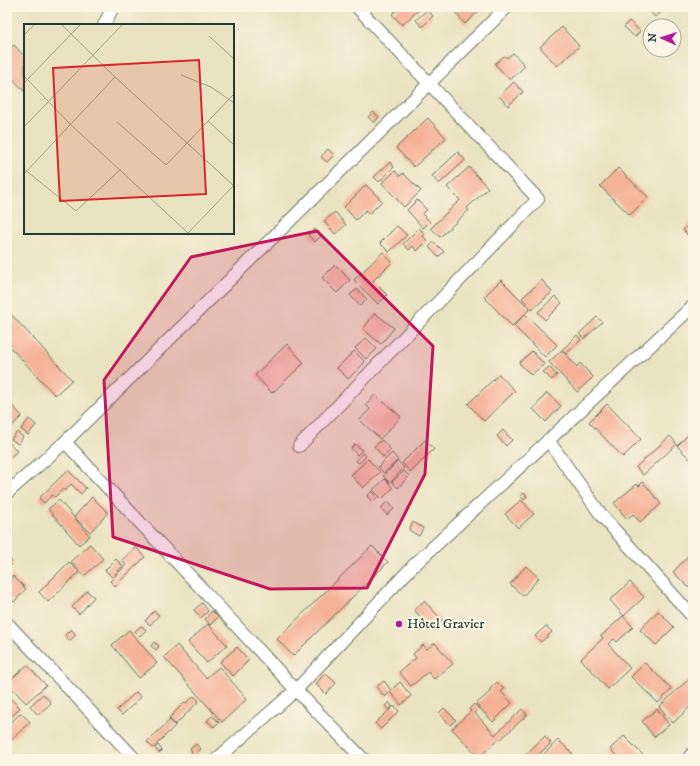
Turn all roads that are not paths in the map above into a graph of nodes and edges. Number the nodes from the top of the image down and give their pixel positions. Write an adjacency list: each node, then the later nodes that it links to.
1 (113, 7): 4 (street)
2 (357, 7): 5 (street)
3 (507, 7): 5 (street)
4 (104, 24)
5 (429, 84): 8 (street); 9 (street)
6 (693, 306): 7 (street)
7 (548, 440): 11 (street); 13 (street)
8 (65, 442): 10 (street); 13 (street)
9 (299, 446)
10 (7, 493)
11 (693, 617)
12 (7, 623): 15 (street)
13 (296, 690): 16 (street); 17 (street)
14 (693, 753): 18 (street)
15 (135, 759)
16 (217, 759)
17 (362, 759)
18 (688, 759)

